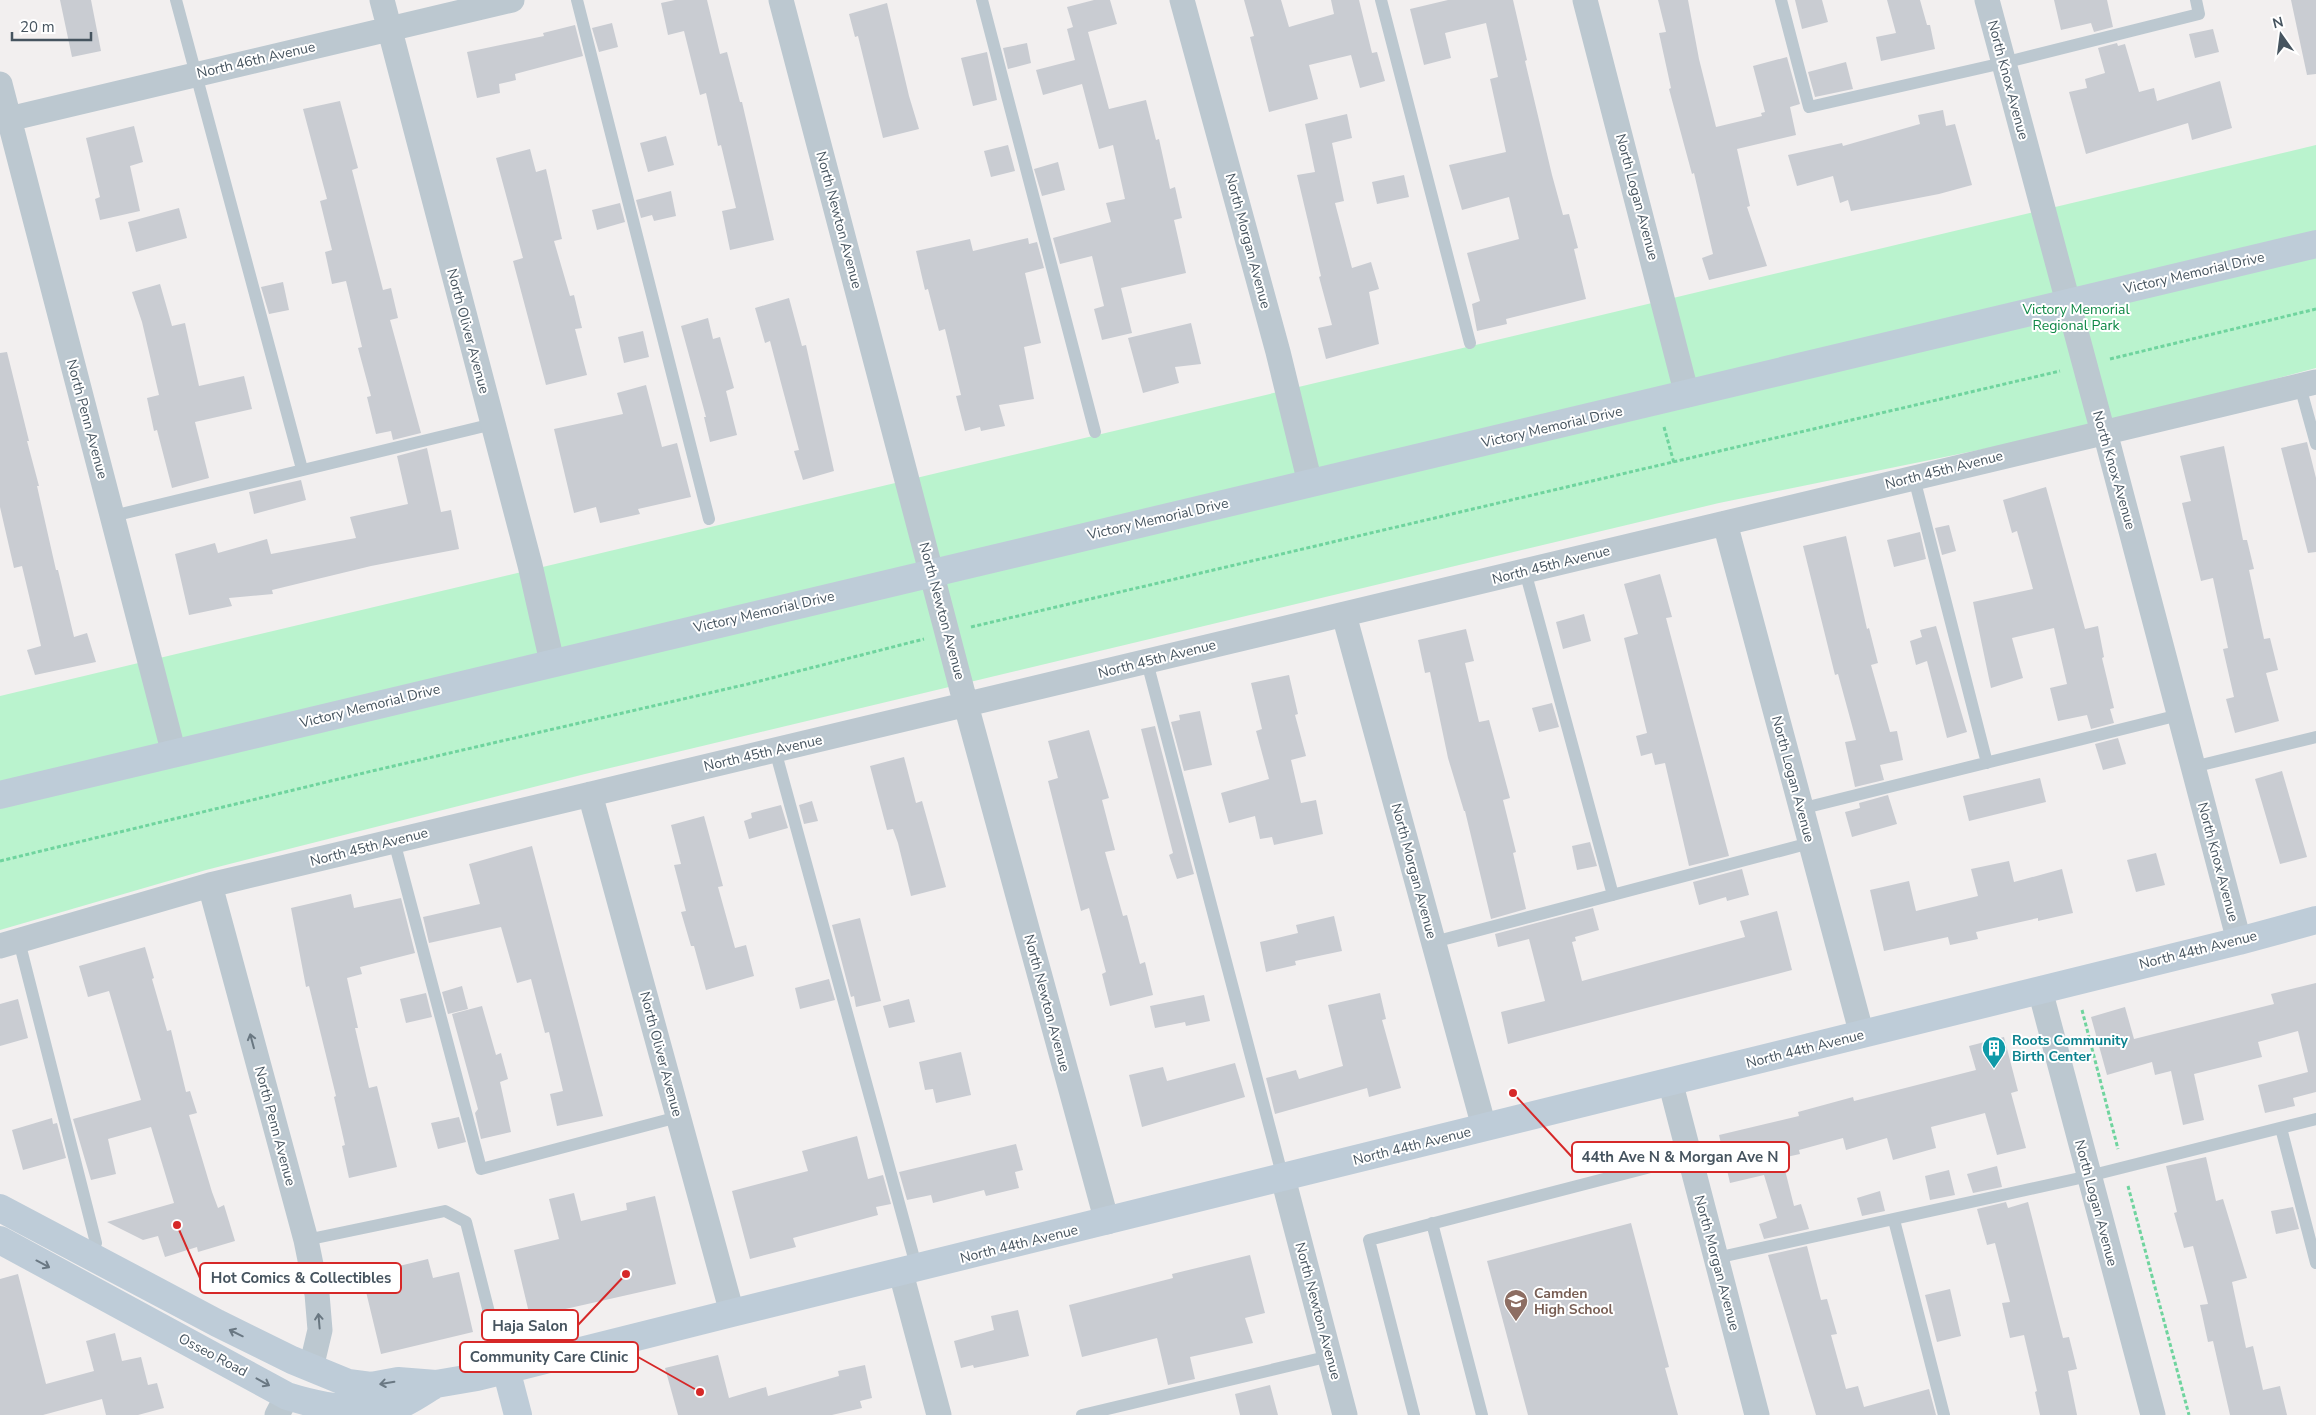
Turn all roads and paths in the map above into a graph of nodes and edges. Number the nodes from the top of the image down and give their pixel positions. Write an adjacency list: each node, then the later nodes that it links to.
1 (176, 0): 15 (lane)
2 (382, 0): 13 (street, North Oliver Avenue)
3 (512, 0): 13 (street, North 46th Avenue)
4 (577, 0): 36 (lane)
5 (782, 0): 39 (street, North Newton Avenue)
6 (982, 0): 28 (lane)
7 (1182, 0): 34 (street, North Morgan Avenue)
8 (1381, 0): 21 (lane)
9 (1585, 0): 25 (street, North Logan Avenue)
10 (1781, 0): 14 (lane)
11 (1987, 0): 14 (street, North Knox Avenue)
12 (2196, 0): 14 (lane)
13 (390, 29): 15 (street, North 46th Avenue); 27 (street, North Oliver Avenue)
14 (2004, 62): 19 (street, North Knox Avenue)
15 (196, 74): 17 (street, North 46th Avenue); 32 (lane)
16 (0, 84): 17 (street, North Penn Avenue)
17 (4, 120): 35 (street, North Penn Avenue)
18 (2316, 244): 19 (street, Victory Memorial Drive)
19 (2067, 303): 25 (street, Victory Memorial Drive); 29 (street, North Knox Avenue)
20 (2316, 309): 22 (path)
21 (1470, 343)
22 (2112, 359)
23 (2055, 372): 31 (path)
24 (2308, 384): 29 (street, North 45th Avenue); 30 (lane)
25 (1687, 395): 26 (street, Victory Memorial Drive)
26 (1657, 402): 31 (path); 34 (street, Victory Memorial Drive)
27 (492, 424): 32 (lane); 43 (street, North Oliver Avenue)
28 (1095, 432)
29 (2105, 432): 33 (street, North 45th Avenue); 46 (street, North Knox Avenue)
30 (2316, 444)
31 (1674, 463): 41 (path)
32 (302, 469): 35 (lane)
33 (1914, 478): 37 (street, North 45th Avenue); 50 (lane)
34 (1310, 483): 39 (street, Victory Memorial Drive)
35 (113, 516): 49 (street, North Penn Avenue)
36 (709, 519)
37 (1725, 523): 38 (street, North 45th Avenue); 54 (street, North Logan Avenue)
38 (1526, 571): 40 (street, North 45th Avenue); 59 (lane)
39 (931, 573): 43 (street, Victory Memorial Drive); 45 (street, North Newton Avenue)
40 (1346, 614): 44 (street, North 45th Avenue); 62 (street, North Morgan Avenue)
41 (976, 626)
42 (918, 640): 57 (path)
43 (552, 662): 49 (street, Victory Memorial Drive)
44 (1147, 662): 45 (street, North 45th Avenue); 75 (lane)
45 (966, 705): 48 (street, North 45th Avenue); 78 (street, North Newton Avenue)
46 (2180, 715): 50 (lane); 51 (street, North Knox Avenue)
47 (2316, 736): 51 (lane)
48 (775, 750): 52 (street, North 45th Avenue); 85 (lane)
49 (174, 754): 53 (street, Victory Memorial Drive)
50 (1987, 763): 54 (lane)
51 (2193, 767): 61 (street, North Knox Avenue)
52 (590, 794): 55 (street, North 45th Avenue); 68 (street, North Oliver Avenue)
53 (0, 795)
54 (1800, 809): 56 (street, North Logan Avenue)
55 (394, 841): 58 (street, North 45th Avenue); 68 (lane)
56 (1810, 843): 59 (lane); 66 (street, North Logan Avenue)
57 (0, 862)
58 (210, 886): 63 (street, North 45th Avenue); 81 (street, North Penn Avenue, one-way to 58)
59 (1613, 895): 62 (lane)
60 (2316, 920): 61 (street, North 44th Avenue)
61 (2239, 941): 64 (street, North 44th Avenue)
62 (1434, 942): 70 (street, North Morgan Avenue)
63 (10, 943): 82 (lane)
64 (2040, 990): 66 (street, North 44th Avenue); 74 (street, North Logan Avenue)
65 (2082, 1010): 73 (path)
66 (1862, 1035): 67 (street, North 44th Avenue)
67 (1670, 1081): 70 (street, North 44th Avenue); 72 (street, North Morgan Avenue)
68 (678, 1117): 86 (street, North Oliver Avenue)
69 (2316, 1119): 71 (lane)
70 (1484, 1128): 75 (street, North 44th Avenue)
71 (2280, 1128): 73 (lane); 84 (lane)
72 (1690, 1157): 79 (lane); 83 (street, North Morgan Avenue)
73 (2123, 1167): 74 (lane); 102 (path)
74 (2089, 1176): 77 (lane); 101 (street, North Logan Avenue)
75 (1283, 1178): 78 (street, North 44th Avenue); 87 (street, North Newton Avenue)
76 (0, 1208): 82 (street, Osseo Road)
77 (1894, 1220): 83 (lane); 100 (lane)
78 (1107, 1222): 85 (street, North 44th Avenue)
79 (1432, 1223): 97 (lane); 98 (lane)
80 (0, 1240): 91 (street, Osseo Road, one-way to 91)
81 (306, 1240): 88 (street, North Penn Avenue, one-way to 81); 89 (lane)
82 (89, 1256): 88 (street, Osseo Road, one-way to 82)
83 (1716, 1258): 99 (street, North Morgan Avenue)
84 (2316, 1263)
85 (909, 1271): 86 (street, North 44th Avenue); 94 (street)
86 (732, 1313): 89 (street, North 44th Avenue)
87 (1330, 1356): 92 (lane); 96 (street, North Newton Avenue)
88 (311, 1368): 90 (street, Osseo Road, one-way to 88)
89 (506, 1369): 90 (street, Osseo Road); 93 (street)
90 (436, 1384): 91 (street, Osseo Road)
91 (282, 1405)
92 (1132, 1410): 95 (lane)
93 (518, 1415)
94 (939, 1415)
95 (1082, 1415)
96 (1345, 1415)
97 (1414, 1415)
98 (1482, 1415)
99 (1757, 1415)
100 (1944, 1415)
101 (2153, 1415)
102 (2189, 1415)

